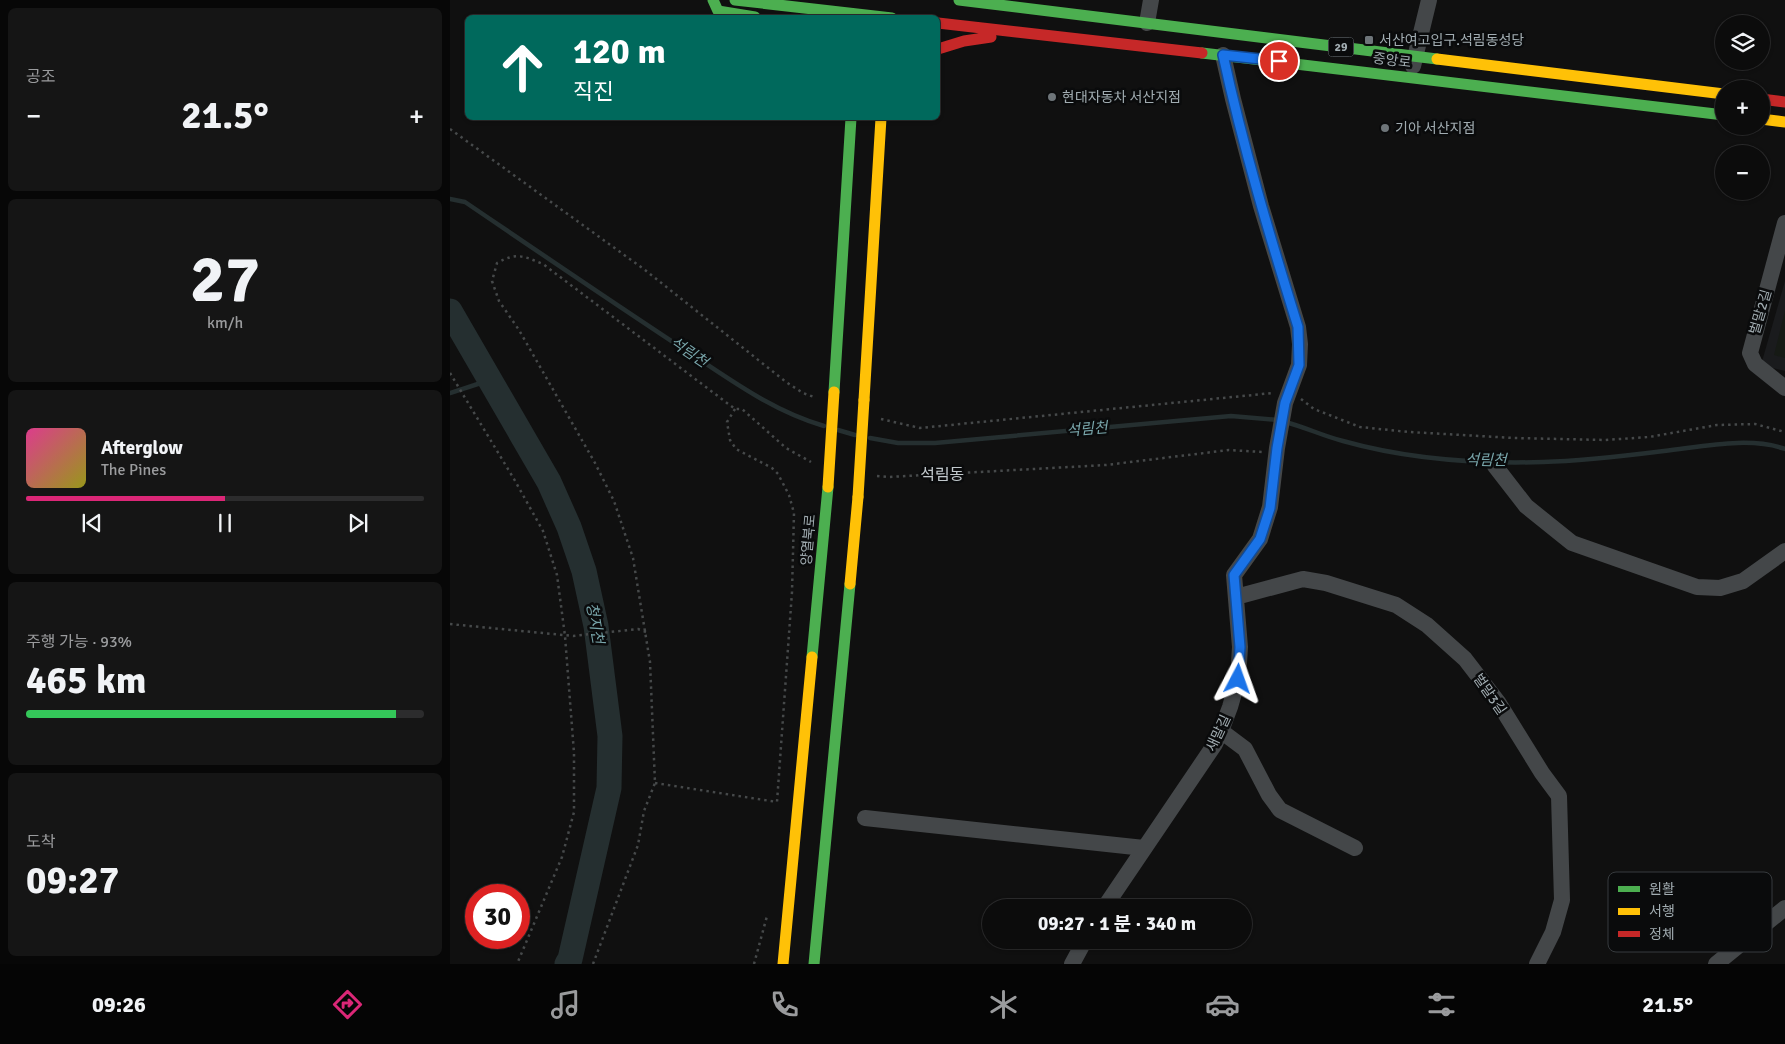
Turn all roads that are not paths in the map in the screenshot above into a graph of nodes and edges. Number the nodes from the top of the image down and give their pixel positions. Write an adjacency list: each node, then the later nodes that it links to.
1 (713, 0): 7 (main road)
2 (735, 0): 8 (main road)
3 (857, 0): 9 (main road)
4 (961, 0): 11 (main road, 중앙로 / 29)
5 (1151, 0): 11 (street)
6 (1429, 0): 15 (street)
7 (740, 15)
8 (849, 15)
9 (857, 15)
10 (940, 23): 12 (main road, 중앙로 / 29)
11 (1147, 23): 15 (main road, 중앙로 / 29)
12 (1024, 32): 13 (main road); 14 (main road, 중앙로 / 29)
13 (940, 48)
14 (1223, 55): 16 (main road, 중앙로 / 29); 29 (street, 새말길)
15 (1416, 56): 16 (street); 17 (main road, 중앙로 / 29)
16 (1411, 77): 20 (main road, 중앙로 / 29)
17 (1715, 93)
18 (1770, 100): 19 (main road)
19 (1785, 102)
20 (1715, 114)
21 (850, 120): 39 (main road, 양열북로, bridge)
22 (885, 120): 40 (main road, bridge)
23 (1770, 120): 24 (main road)
24 (1785, 122)
25 (1785, 223): 26 (street, 벌말2길)
26 (1785, 388)
27 (1496, 466): 28 (street)
28 (1785, 551)
29 (1236, 597): 30 (street, 새말길); 42 (street, 벌말3길)
30 (1221, 730): 32 (street, 새말길); 33 (street)
31 (864, 818): 32 (street)
32 (1144, 848): 34 (street, 새말길)
33 (1355, 848)
34 (1110, 899)
35 (1785, 908): 36 (street)
36 (1772, 919)
37 (1080, 949): 41 (street)
38 (1731, 952): 43 (street)
39 (783, 964)
40 (814, 964)
41 (1072, 964)
42 (1537, 964)
43 (1716, 964)

